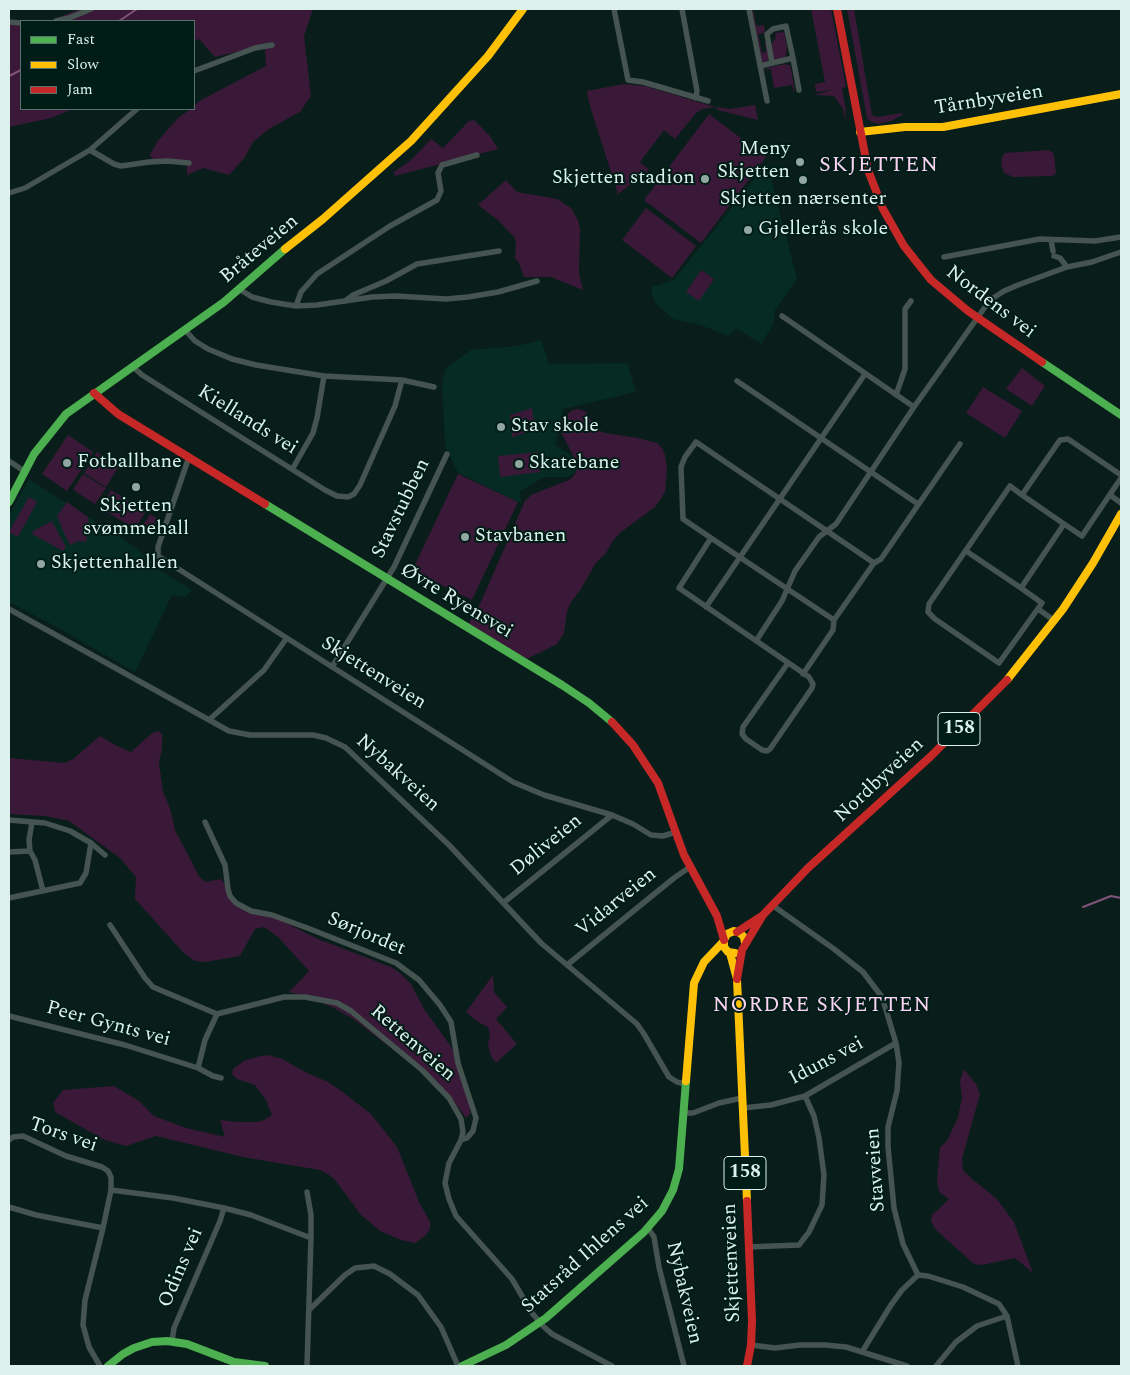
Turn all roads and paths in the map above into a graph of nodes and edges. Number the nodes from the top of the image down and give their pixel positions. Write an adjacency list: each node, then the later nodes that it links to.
1 (91, 9): 7 (street)
2 (523, 9): 31 (street, Bråteveien)
3 (614, 9): 15 (street)
4 (682, 9): 15 (street)
5 (749, 9): 11 (street)
6 (836, 9): 19 (street, Nordens vei)
7 (61, 20)
8 (272, 44): 12 (street)
9 (793, 58): 10 (street); 10 (street); 13 (street)
10 (772, 63): 11 (street)
11 (760, 66): 16 (street)
12 (195, 71)
13 (799, 90)
14 (1121, 94): 19 (street, Tårnbyveien)
15 (696, 98): 17 (street)
16 (767, 101)
17 (708, 102)
18 (136, 110): 20 (street)
19 (860, 132): 36 (street, Nordens vei)
20 (90, 150): 22 (street); 23 (street)
21 (477, 155): 34 (street)
22 (190, 163)
23 (9, 193)
24 (1121, 237): 25 (street)
25 (1051, 240): 28 (street); 29 (street)
26 (499, 251): 33 (street)
27 (1121, 252): 29 (street)
28 (944, 256)
29 (1067, 267): 36 (street)
30 (537, 281): 33 (street)
31 (239, 289): 34 (street); 37 (street, Bråteveien)
32 (911, 301): 45 (street)
33 (343, 302): 34 (street)
34 (296, 306)
35 (782, 316): 39 (street)
36 (978, 318): 46 (street); 47 (street, Nordens vei)
37 (185, 330): 38 (street, Bråteveien); 40 (street)
38 (132, 366): 44 (street, Bråteveien); 53 (street, Kiellands vei)
39 (865, 374): 45 (street); 48 (street)
40 (324, 376): 41 (street); 53 (street)
41 (402, 380): 43 (street); 53 (street, Kiellands vei)
42 (737, 380): 48 (street)
43 (434, 387)
44 (94, 393): 51 (street, Øvre Ryensvei); 54 (street, Bråteveien)
45 (896, 395): 46 (street)
46 (914, 407): 55 (street)
47 (1121, 415)
48 (821, 438): 55 (street); 59 (street)
49 (960, 444): 62 (street)
50 (447, 454): 70 (street, Stavstubben)
51 (189, 457): 70 (street, Øvre Ryensvei); 78 (street, Skjettenveien)
52 (9, 461): 54 (street)
53 (293, 468)
54 (24, 471): 60 (street, Bråteveien)
55 (871, 472): 62 (street); 65 (street)
56 (1121, 477): 57 (street); 58 (street)
57 (1022, 495): 64 (street); 67 (street)
58 (1110, 495): 61 (street); 64 (street)
59 (780, 499): 65 (street); 66 (street); 68 (street)
60 (9, 502)
61 (1121, 503)
62 (918, 504): 69 (street)
63 (1121, 514): 77 (street, Nordbyveien / 158)
64 (1064, 524): 71 (street)
65 (828, 531): 69 (street); 72 (street)
66 (711, 538): 68 (street); 73 (street)
67 (966, 551): 71 (street); 75 (street)
68 (740, 557): 72 (street); 73 (street)
69 (874, 563): 76 (street)
70 (386, 578): 81 (street, Stavstubben); 88 (street, Øvre Ryensvei)
71 (1021, 588): 75 (street)
72 (788, 589): 76 (street); 79 (street)
73 (706, 607): 79 (street)
74 (9, 609): 83 (street, Nybakveien)
75 (1038, 609): 77 (street)
76 (834, 620): 82 (street)
77 (1055, 621): 97 (street, Nordbyveien / 158)
78 (286, 639): 81 (street, Skjettenveien); 83 (street)
79 (756, 642): 80 (street)
80 (788, 663): 82 (street); 82 (street)
81 (332, 667): 84 (street, Skjettenveien)
82 (803, 674)
83 (209, 720): 96 (street, Nybakveien)
84 (612, 815): 88 (street, Skjettenveien); 96 (street, Døliveien)
85 (9, 820): 86 (street)
86 (32, 822): 89 (street); 90 (street)
87 (205, 822): 119 (street, Sørjordet)
88 (676, 832): 93 (street, Øvre Ryensvei)
89 (91, 844): 92 (street); 94 (street)
90 (30, 851): 91 (street); 94 (street)
91 (9, 852)
92 (105, 855)
93 (690, 867): 99 (street, Øvre Ryensvei); 106 (street, Vidarveien)
94 (43, 891): 95 (street)
95 (9, 898)
96 (503, 903): 106 (street, Nybakveien)
97 (772, 905): 98 (street, Nordbyveien / 158); 110 (street, Stavveien)
98 (763, 915): 101 (street, Nordbyveien / 158); 103 (street, Nordbyveien / 158)
99 (717, 916): 101 (street, Øvre Ryensvei); 102 (street, Øvre Ryensvei)
100 (110, 925): 108 (street)
101 (734, 932): 102 (street, 158); 103 (street)
102 (723, 941): 104 (street, 158); 105 (street, Statsråd Ihlens vei)
103 (744, 947): 104 (street); 107 (street, Skjettenveien / 158)
104 (728, 952): 105 (street); 107 (street, Skjettenveien / 158)
105 (708, 957): 113 (street, Statsråd Ihlens vei)
106 (567, 965): 113 (street, Nybakveien)
107 (737, 979): 115 (street, Skjettenveien / 158)
108 (217, 1014): 111 (street); 119 (street, Rettenveien)
109 (9, 1016): 111 (street, Peer Gynts vei)
110 (896, 1043): 114 (street, Iduns vei); 128 (street, Stavveien)
111 (198, 1068): 112 (street, Peer Gynts vei)
112 (221, 1078)
113 (686, 1084): 117 (street, Statsråd Ihlens vei)
114 (805, 1096): 116 (street, Iduns vei); 127 (street)
115 (742, 1098): 116 (street, Skjettenveien / 158); 117 (street)
116 (743, 1108): 127 (street, Skjettenveien / 158)
117 (684, 1113): 125 (street, Statsråd Ihlens vei)
118 (9, 1140): 120 (street, Tors vei)
119 (461, 1140): 131 (street)
120 (111, 1190): 123 (street); 124 (street)
121 (307, 1192): 126 (street)
122 (9, 1207): 124 (street)
123 (224, 1208): 126 (street); 132 (street, Odins vei)
124 (103, 1228): 135 (street)
125 (648, 1228): 131 (street, Statsråd Ihlens vei); 143 (street, Nybakveien)
126 (311, 1238): 129 (street)
127 (748, 1247): 133 (street, Skjettenveien / 158)
128 (918, 1275): 130 (street); 134 (street)
129 (309, 1310): 139 (street); 140 (street)
130 (1007, 1316): 146 (street); 147 (street)
131 (540, 1323): 141 (street, Statsråd Ihlens vei); 142 (street)
132 (172, 1341): 136 (street); 137 (street)
133 (751, 1345): 134 (street); 144 (street, Skjettenveien / 158)
134 (862, 1352): 145 (street)
135 (100, 1366)
136 (108, 1366)
137 (252, 1366): 138 (street)
138 (265, 1366)
139 (307, 1366)
140 (458, 1366)
141 (462, 1366)
142 (612, 1366)
143 (684, 1366)
144 (747, 1366)
145 (907, 1366)
146 (936, 1366)
147 (1018, 1366)

